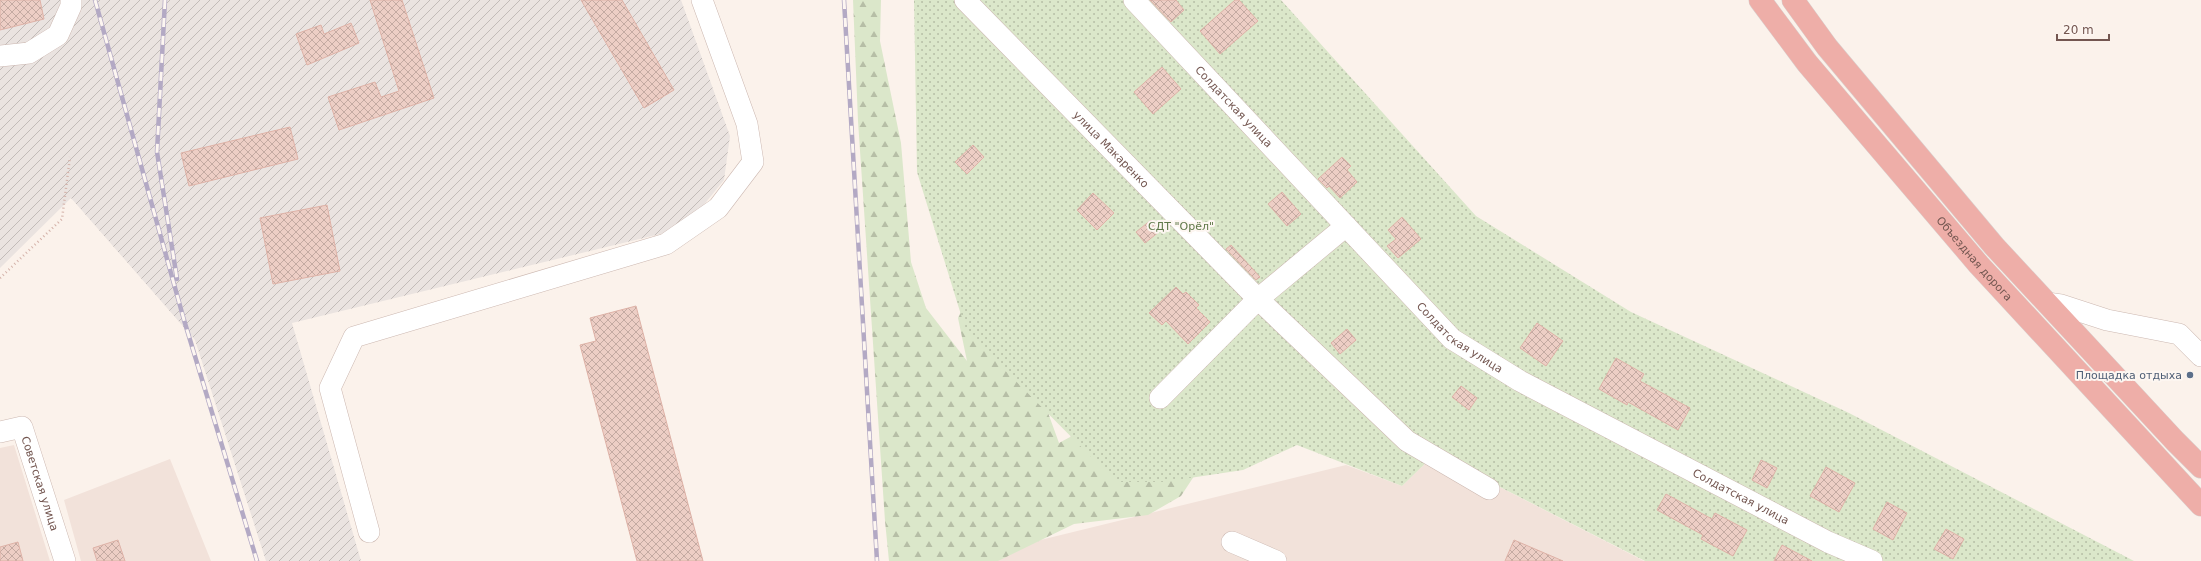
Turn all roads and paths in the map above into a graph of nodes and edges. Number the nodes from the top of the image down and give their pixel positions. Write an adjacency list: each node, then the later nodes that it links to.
1 (71, 0): 7 (street)
2 (702, 0): 19 (street)
3 (965, 0): 11 (street, улица Макаренко)
4 (1134, 0): 9 (street, Солдатская улица)
5 (1760, 0): 18 (highway, Объездная дорога)
6 (1793, 0): 12 (highway)
7 (0, 56)
8 (70, 157): 10 (path)
9 (1346, 226): 11 (street); 23 (street, Солдатская улица)
10 (0, 278)
11 (1258, 299): 14 (street); 17 (street, улица Макаренко)
12 (2047, 303): 13 (street); 16 (highway)
13 (2201, 356)
14 (1160, 398)
15 (0, 432): 21 (street, Советская улица)
16 (2201, 467)
17 (1489, 490)
18 (2201, 505)
19 (368, 532)
20 (1232, 542): 22 (street)
21 (66, 561)
22 (1276, 561)
23 (1872, 561)

